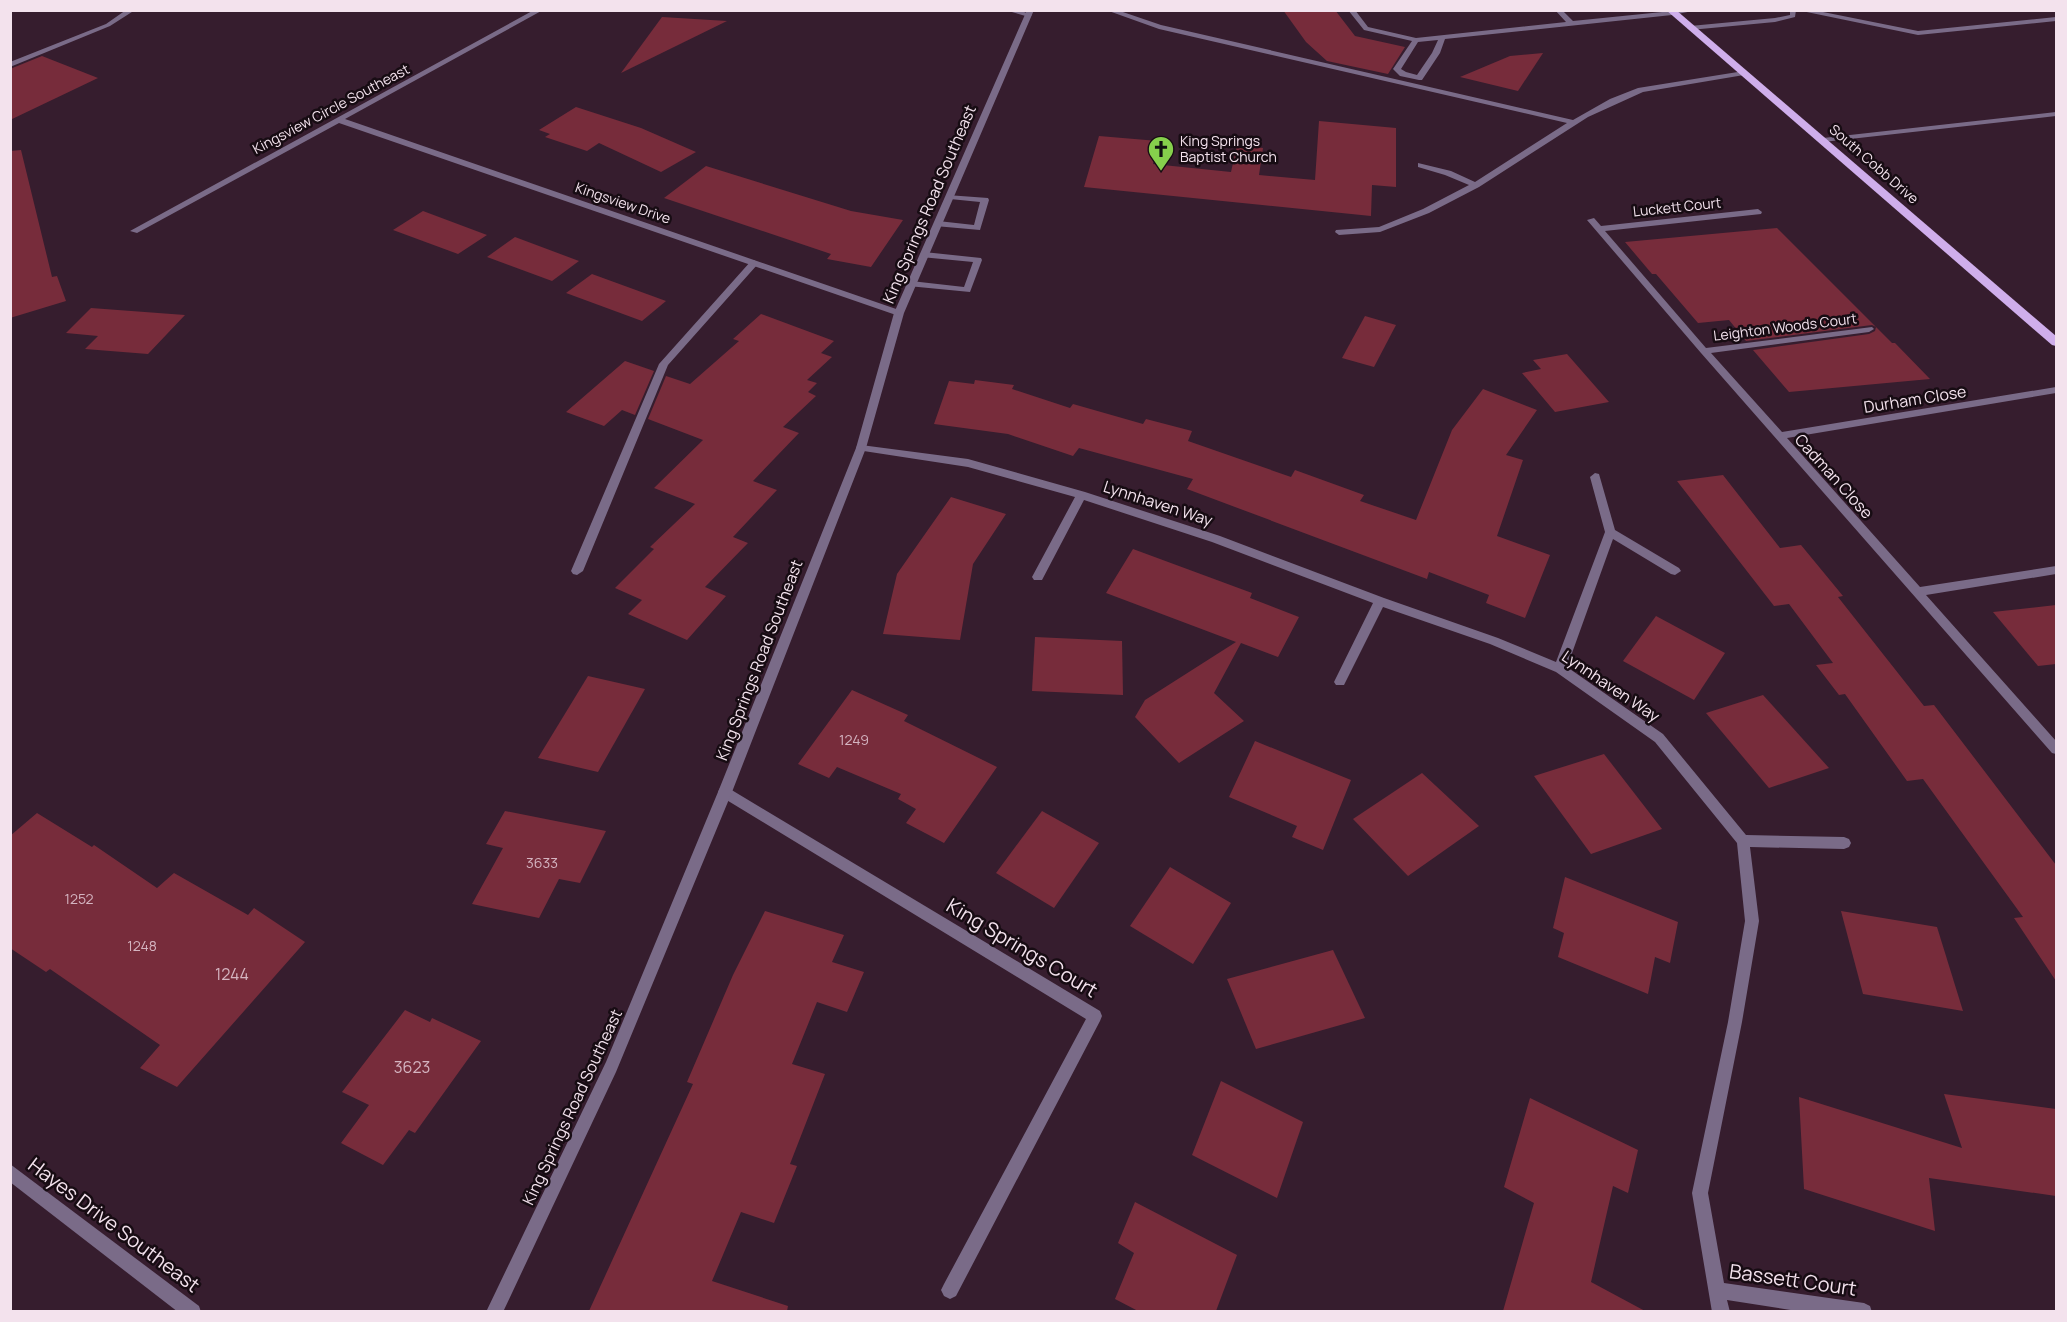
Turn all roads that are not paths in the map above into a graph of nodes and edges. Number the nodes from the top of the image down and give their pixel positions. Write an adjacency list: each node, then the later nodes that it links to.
1 (132, 10): 17 (street)
2 (540, 10): 20 (street, Kingsview Circle Southeast)
3 (1008, 10): 11 (street)
4 (1109, 10): 21 (street)
5 (1351, 10): 16 (street)
6 (1558, 10): 13 (street)
7 (1695, 10): 10 (street)
8 (1793, 10): 14 (street)
9 (1800, 10): 12 (street)
10 (1671, 12): 13 (street); 14 (main road, South Cobb Drive)
11 (1030, 13): 25 (street, King Springs Road Southeast)
12 (2056, 19)
13 (1571, 23): 15 (street)
14 (1689, 28): 18 (main road, South Cobb Drive)
15 (1442, 38): 16 (street); 16 (street)
16 (1416, 40)
17 (10, 65)
18 (1744, 73): 21 (street); 22 (main road, South Cobb Drive)
19 (2056, 114): 22 (street)
20 (339, 120): 29 (street, Kingsview Circle Southeast); 32 (street, Kingsview Drive)
21 (1573, 122): 24 (street)
22 (1823, 140): 36 (main road, South Cobb Drive)
23 (1421, 165): 24 (street)
24 (1476, 185): 30 (street)
25 (950, 196): 27 (street, King Springs Road Southeast); 27 (street)
26 (1758, 212): 28 (street, Luckett Court)
27 (938, 224): 31 (street, King Springs Road Southeast)
28 (1595, 225): 37 (street, Cadman Close)
29 (134, 231)
30 (1340, 232)
31 (924, 255): 33 (street, King Springs Road Southeast); 33 (street)
32 (754, 263): 34 (street, Kingsview Drive); 45 (street)
33 (912, 284): 34 (street, King Springs Road Southeast)
34 (899, 313): 40 (street, King Springs Road Southeast)
35 (1869, 329): 37 (street, Leighton Woods Court)
36 (2056, 342)
37 (1704, 351): 39 (street, Cadman Close)
38 (2056, 390): 39 (street, Durham Close)
39 (1779, 436): 48 (street, Cadman Close)
40 (861, 448): 42 (street, Lynnhaven Way); 53 (street, King Springs Road Southeast)
41 (1595, 477): 43 (street)
42 (1081, 495): 47 (street); 49 (street, Lynnhaven Way)
43 (1610, 532): 46 (street); 50 (street)
44 (2056, 570): 48 (street)
45 (577, 571)
46 (1676, 571)
47 (1038, 577)
48 (1917, 592): 52 (street, Cadman Close)
49 (1380, 601): 50 (street, Lynnhaven Way); 51 (street)
50 (1560, 669): 54 (street, Lynnhaven Way)
51 (1340, 682)
52 (2056, 749)
53 (725, 792): 57 (street, King Springs Court); 60 (street, King Springs Road Southeast)
54 (1743, 842): 55 (street); 58 (street)
55 (1844, 843)
56 (10, 1172): 59 (street, Hayes Drive Southeast)
57 (950, 1290)
58 (1716, 1290): 61 (street); 62 (street, Bassett Court)
59 (193, 1311)
60 (494, 1311)
61 (1721, 1311)
62 (1864, 1311)

